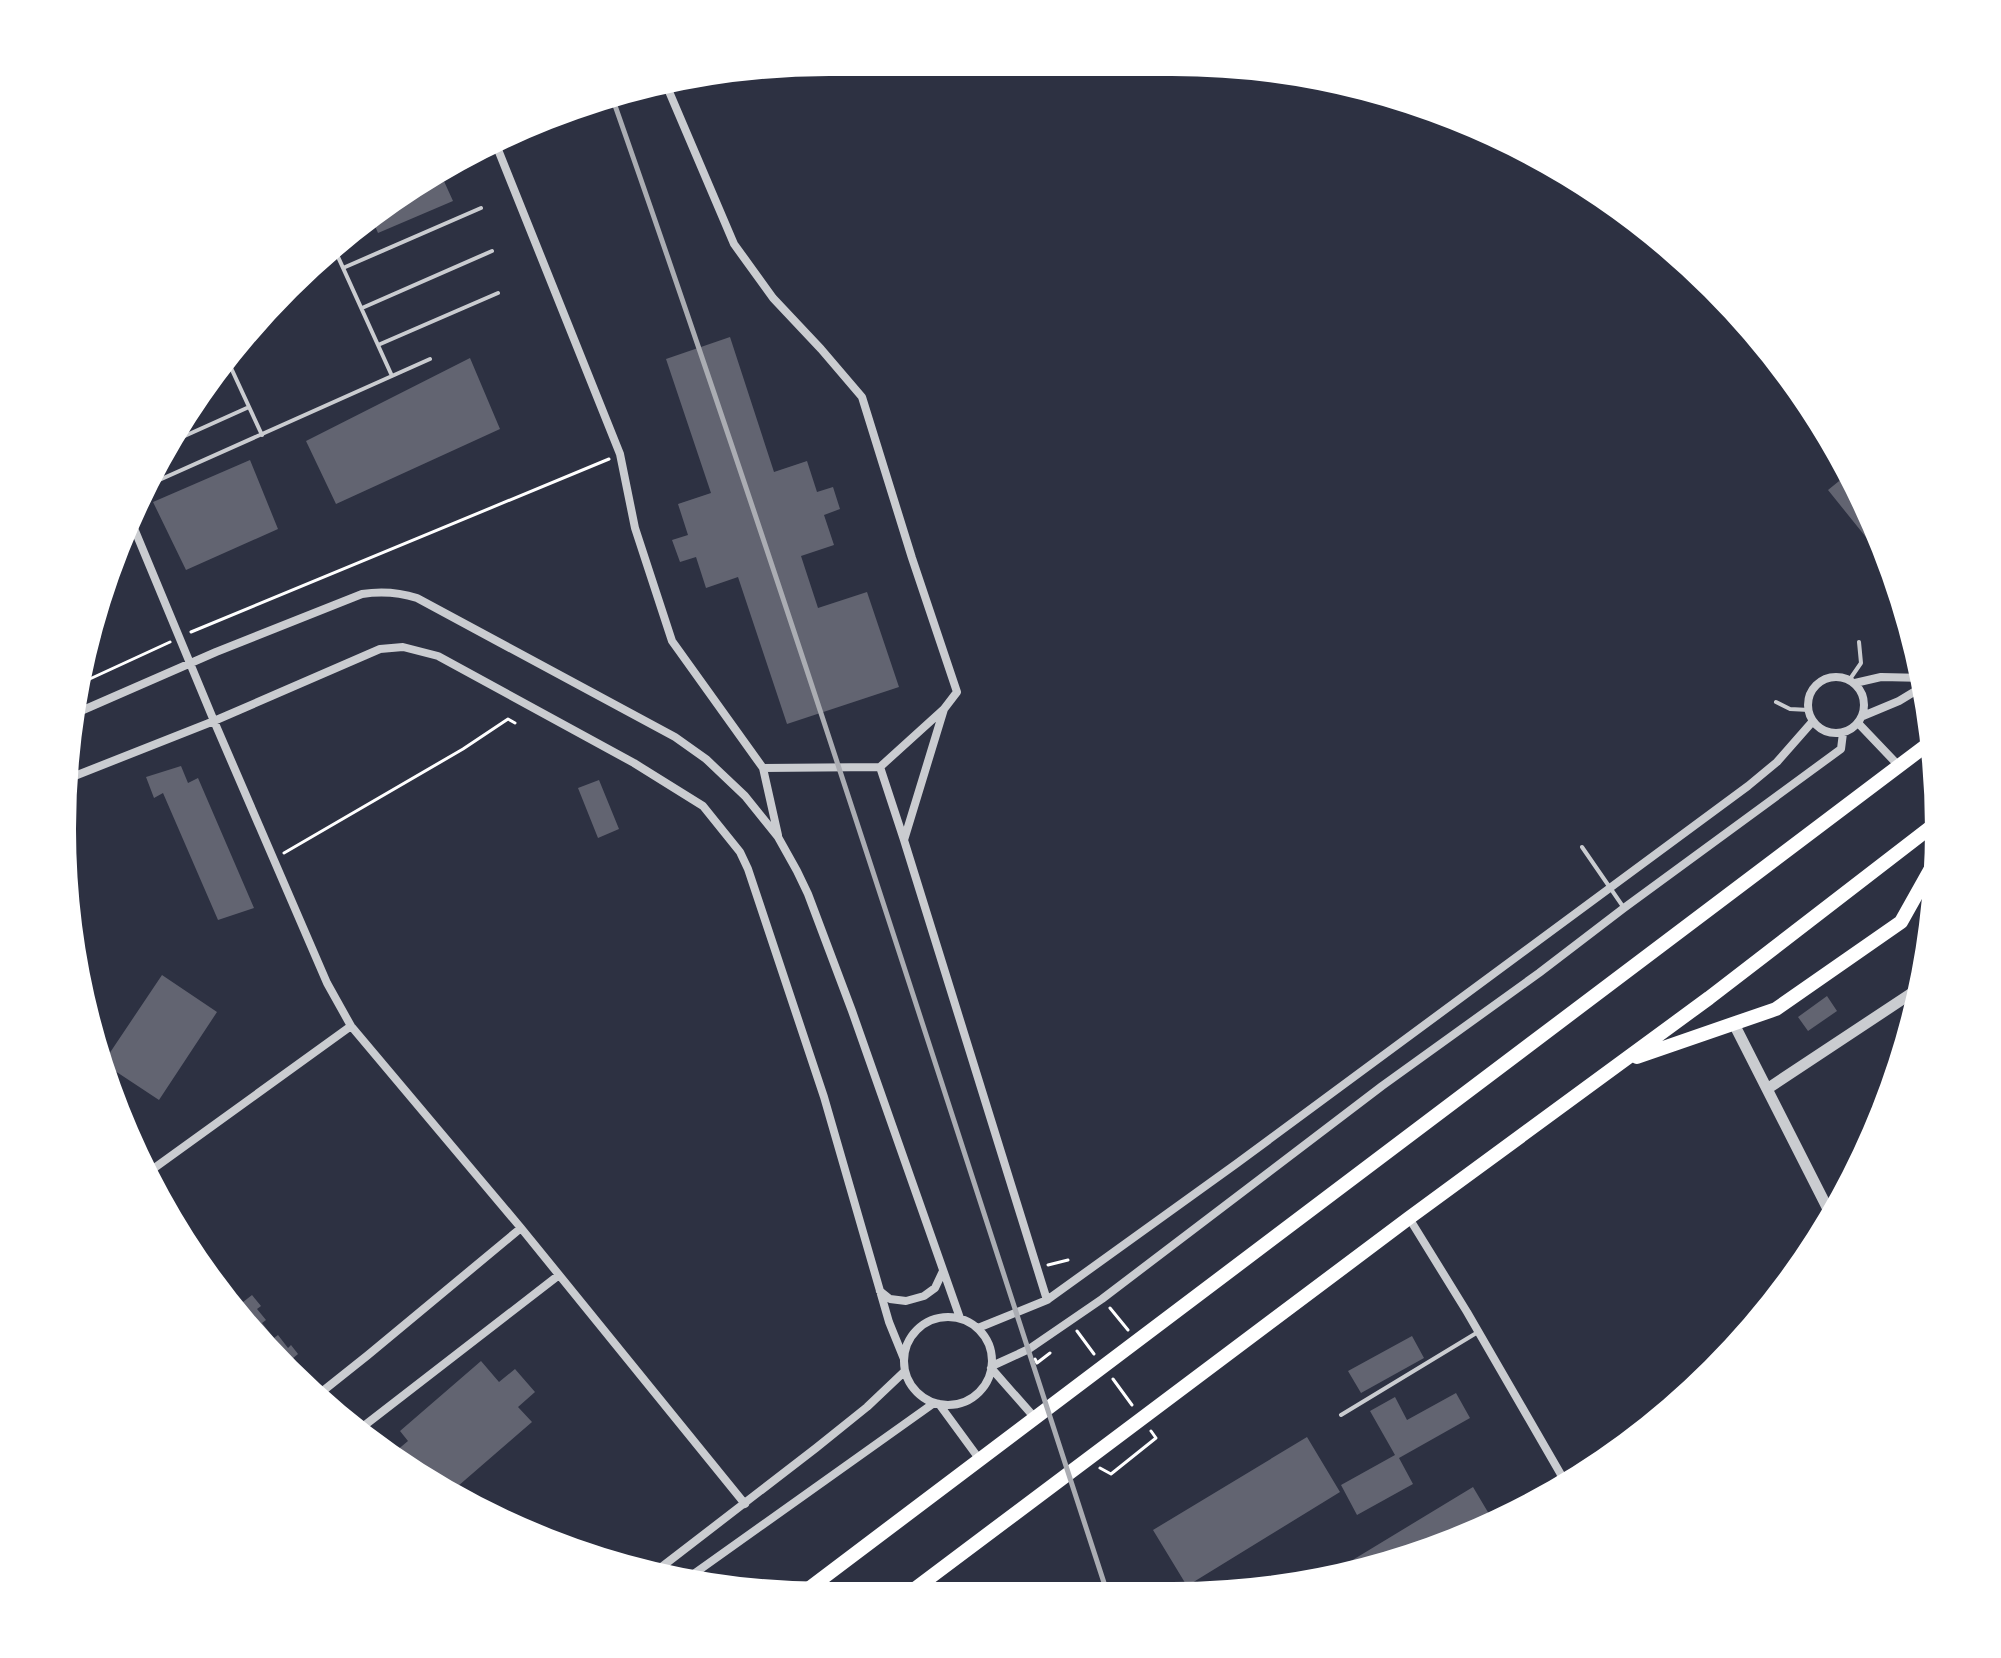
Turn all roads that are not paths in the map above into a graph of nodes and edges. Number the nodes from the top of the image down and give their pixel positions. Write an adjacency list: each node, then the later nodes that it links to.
1 (669, 92): 24 (street)
2 (498, 150): 34 (street)
3 (481, 208): 6 (lane)
4 (492, 251): 8 (lane)
5 (337, 256): 6 (lane)
6 (343, 268): 8 (lane)
7 (498, 293): 9 (lane)
8 (362, 308): 9 (lane)
9 (378, 345): 12 (lane)
10 (430, 359): 12 (lane)
11 (231, 368): 13 (lane)
12 (392, 376): 14 (lane)
13 (249, 407): 14 (lane); 15 (lane)
14 (262, 435): 16 (lane)
15 (184, 436)
16 (159, 481)
17 (135, 531): 19 (street)
18 (1859, 642): 21 (lane)
19 (190, 664): 25 (street); 28 (street); 37 (street)
20 (1911, 680): 21 (street)
21 (1853, 681): 26 (street); 27 (street)
22 (1914, 690): 27 (street)
23 (1776, 702): 26 (lane)
24 (944, 709): 33 (street); 38 (street)
25 (84, 710)
26 (1809, 710): 29 (street)
27 (1861, 720): 30 (street); 32 (street)
28 (214, 721): 35 (street); 45 (street); 54 (street)
29 (1813, 721): 30 (street); 41 (street)
30 (1843, 733): 42 (street)
31 (1922, 748): 32 (highway)
32 (1899, 766): 65 (highway)
33 (880, 767): 34 (street); 38 (street)
34 (763, 768): 37 (street)
35 (76, 775)
36 (1927, 830): 46 (highway)
37 (778, 837): 52 (street)
38 (904, 840): 55 (street)
39 (1582, 847): 41 (lane)
40 (1925, 879): 44 (highway)
41 (1611, 888): 42 (lane); 55 (street)
42 (1624, 908): 60 (street)
43 (1907, 996): 47 (street)
44 (1734, 1024): 46 (highway); 47 (street)
45 (351, 1026): 48 (street); 51 (street)
46 (1622, 1062): 50 (highway)
47 (1767, 1089): 49 (street)
48 (155, 1168)
49 (1826, 1206)
50 (1409, 1218): 58 (street); 75 (highway)
51 (521, 1228): 53 (street); 62 (street)
52 (943, 1271): 54 (street); 56 (street)
53 (559, 1275): 66 (street); 71 (street)
54 (879, 1290): 59 (street)
55 (1047, 1300): 57 (street)
56 (960, 1318): 57 (street); 59 (street)
57 (978, 1328): 60 (street)
58 (1478, 1332): 64 (lane); 68 (street)
59 (904, 1359): 61 (street)
60 (991, 1367): 63 (street); 65 (street)
61 (905, 1371): 63 (street); 71 (street)
62 (324, 1390)
63 (937, 1403): 67 (street); 73 (street)
64 (1341, 1415)
65 (1035, 1418): 67 (highway)
66 (365, 1425)
67 (980, 1460): 74 (highway)
68 (1560, 1472): 69 (street); 70 (lane)
69 (1562, 1475)
70 (1559, 1477)
71 (745, 1504): 72 (street)
72 (664, 1565)
73 (697, 1572)
74 (816, 1583)
75 (921, 1584)

